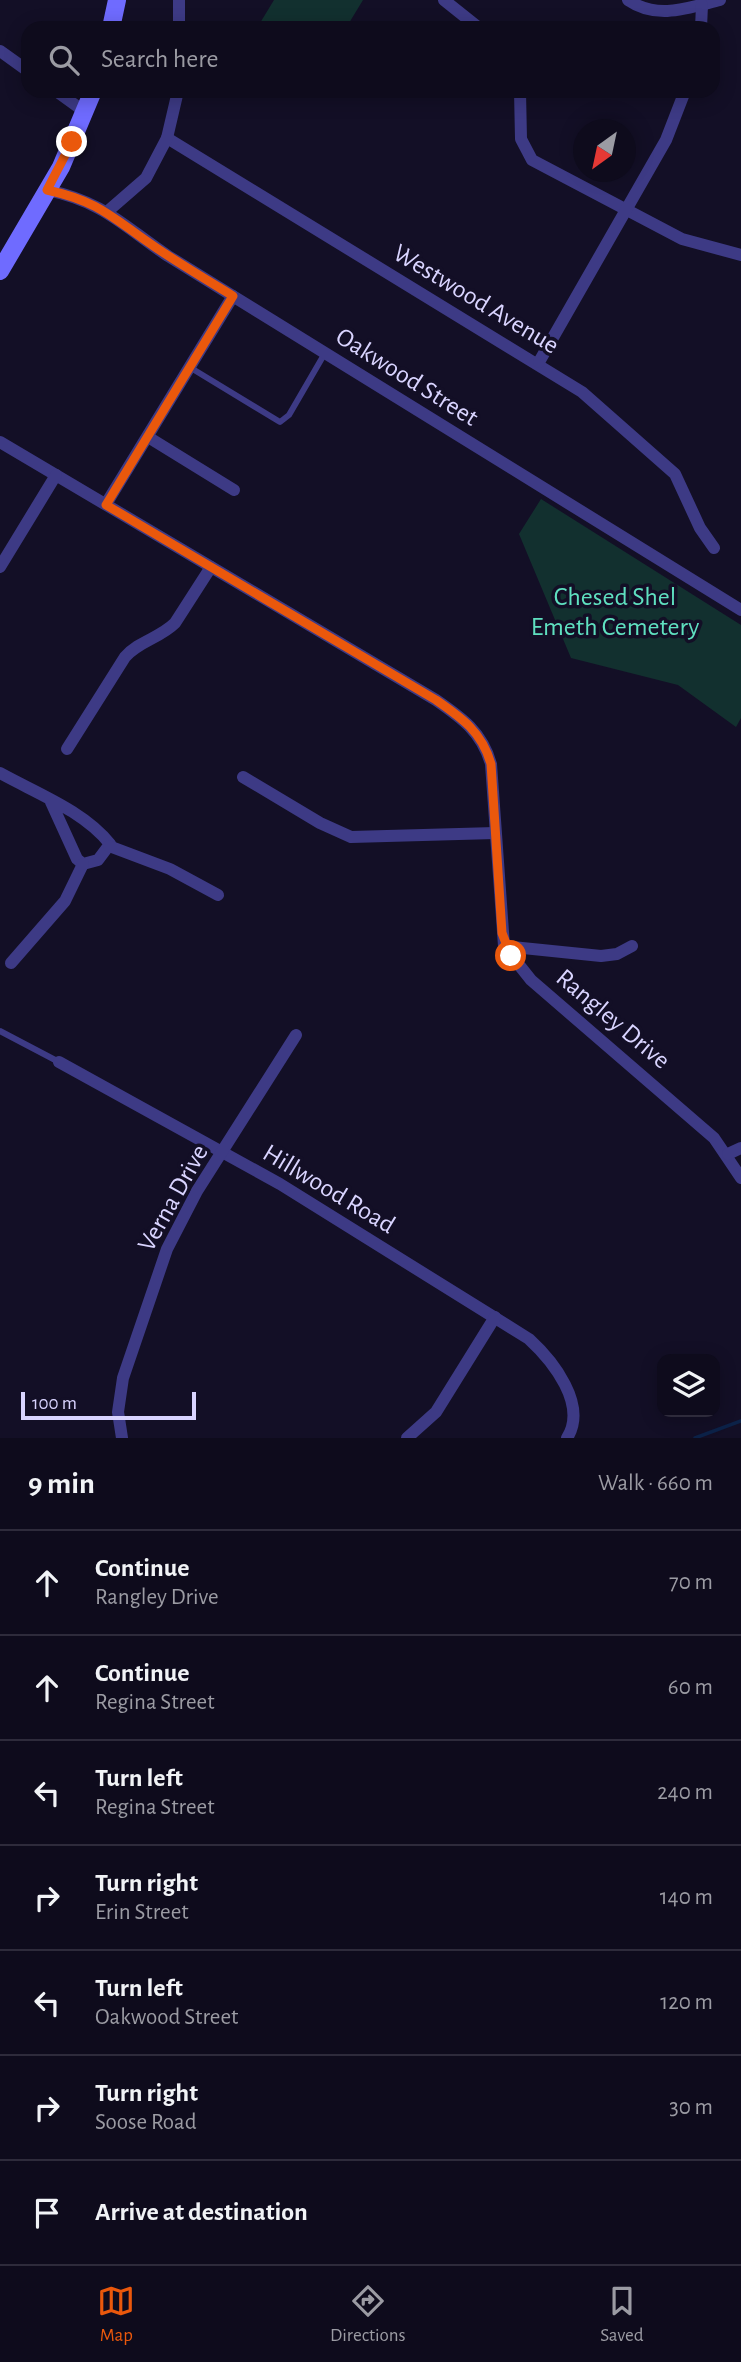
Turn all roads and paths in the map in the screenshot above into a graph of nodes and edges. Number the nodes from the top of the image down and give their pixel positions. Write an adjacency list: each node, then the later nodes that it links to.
1 (117, 0): 7 (street)
2 (178, 0): 8 (street)
3 (444, 0): 9 (street)
4 (628, 0): 6 (street)
5 (720, 0): 6 (street)
6 (702, 5): 10 (street)
7 (112, 21)
8 (179, 21)
9 (470, 21)
10 (701, 21)
11 (0, 51): 12 (street)
12 (21, 66)
13 (66, 98): 18 (street)
14 (90, 98): 18 (street)
15 (176, 98): 19 (street)
16 (520, 98): 21 (street)
17 (682, 98): 21 (street)
18 (85, 112): 20 (street)
19 (167, 138): 22 (street); 27 (street, Westwood Avenue)
20 (47, 190): 22 (street, Oakwood Street); 24 (street)
21 (627, 209): 23 (street); 27 (street)
22 (108, 211): 25 (street, Oakwood Street)
23 (741, 256)
24 (0, 271)
25 (233, 296): 26 (street, Oakwood Street); 28 (street)
26 (325, 353): 28 (lane); 37 (street, Oakwood Street)
27 (539, 362): 34 (street, Westwood Avenue)
28 (191, 368): 29 (street)
29 (148, 437): 32 (street); 33 (street)
30 (0, 442): 31 (street)
31 (55, 475): 33 (street); 35 (street)
32 (233, 490)
33 (106, 505): 36 (street)
34 (714, 548)
35 (0, 566)
36 (211, 567): 38 (street); 42 (street)
37 (741, 610)
38 (67, 749)
39 (0, 773): 41 (street)
40 (243, 777): 42 (street)
41 (51, 802): 43 (street); 44 (street)
42 (495, 833): 46 (street)
43 (109, 846): 44 (street); 45 (street)
44 (83, 864): 48 (street)
45 (218, 895)
46 (505, 946): 47 (street); 54 (street, Rangley Drive)
47 (632, 946)
48 (11, 963)
49 (0, 1031): 51 (lane, Hillwood Road)
50 (296, 1035): 53 (street, Verna Drive)
51 (59, 1062): 53 (street, Hillwood Road)
52 (741, 1148): 54 (street)
53 (223, 1153): 56 (street, Hillwood Road); 57 (street, Verna Drive)
54 (728, 1154): 55 (street, Rangley Drive)
55 (741, 1178)
56 (495, 1317): 58 (street); 59 (street, Hillwood Road)
57 (122, 1438)
58 (407, 1438)
59 (567, 1438)

